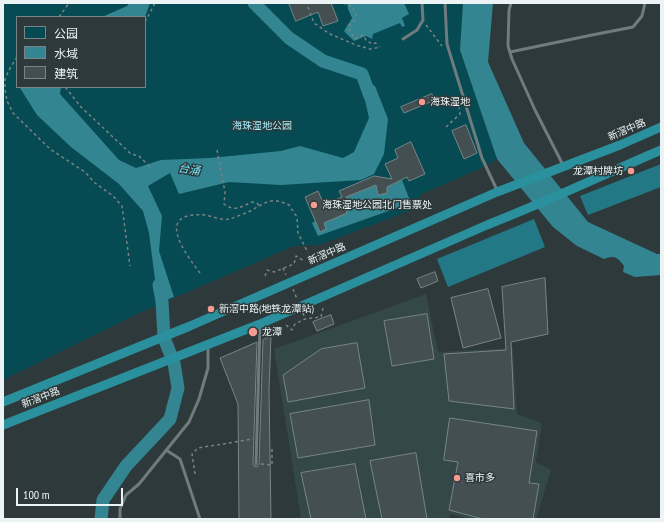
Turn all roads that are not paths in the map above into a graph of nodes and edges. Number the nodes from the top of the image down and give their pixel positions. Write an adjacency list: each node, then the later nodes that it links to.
1 (422, 3): 5 (lane)
2 (445, 3): 10 (lane)
3 (511, 3): 6 (lane)
4 (645, 3): 6 (lane)
5 (403, 39)
6 (510, 52): 9 (lane)
7 (661, 127): 9 (highway, 新滘中路)
8 (661, 150): 11 (highway, 新滘中路)
9 (560, 168): 10 (highway, 新滘中路)
10 (497, 192): 13 (highway, 新滘中路)
11 (260, 324): 12 (highway, 新滘中路); 16 (lane)
12 (208, 345): 14 (highway, 新滘中路); 15 (lane)
13 (3, 402)
14 (3, 425)
15 (166, 450): 17 (lane); 18 (lane)
16 (256, 464)
17 (120, 519)
18 (200, 519)

